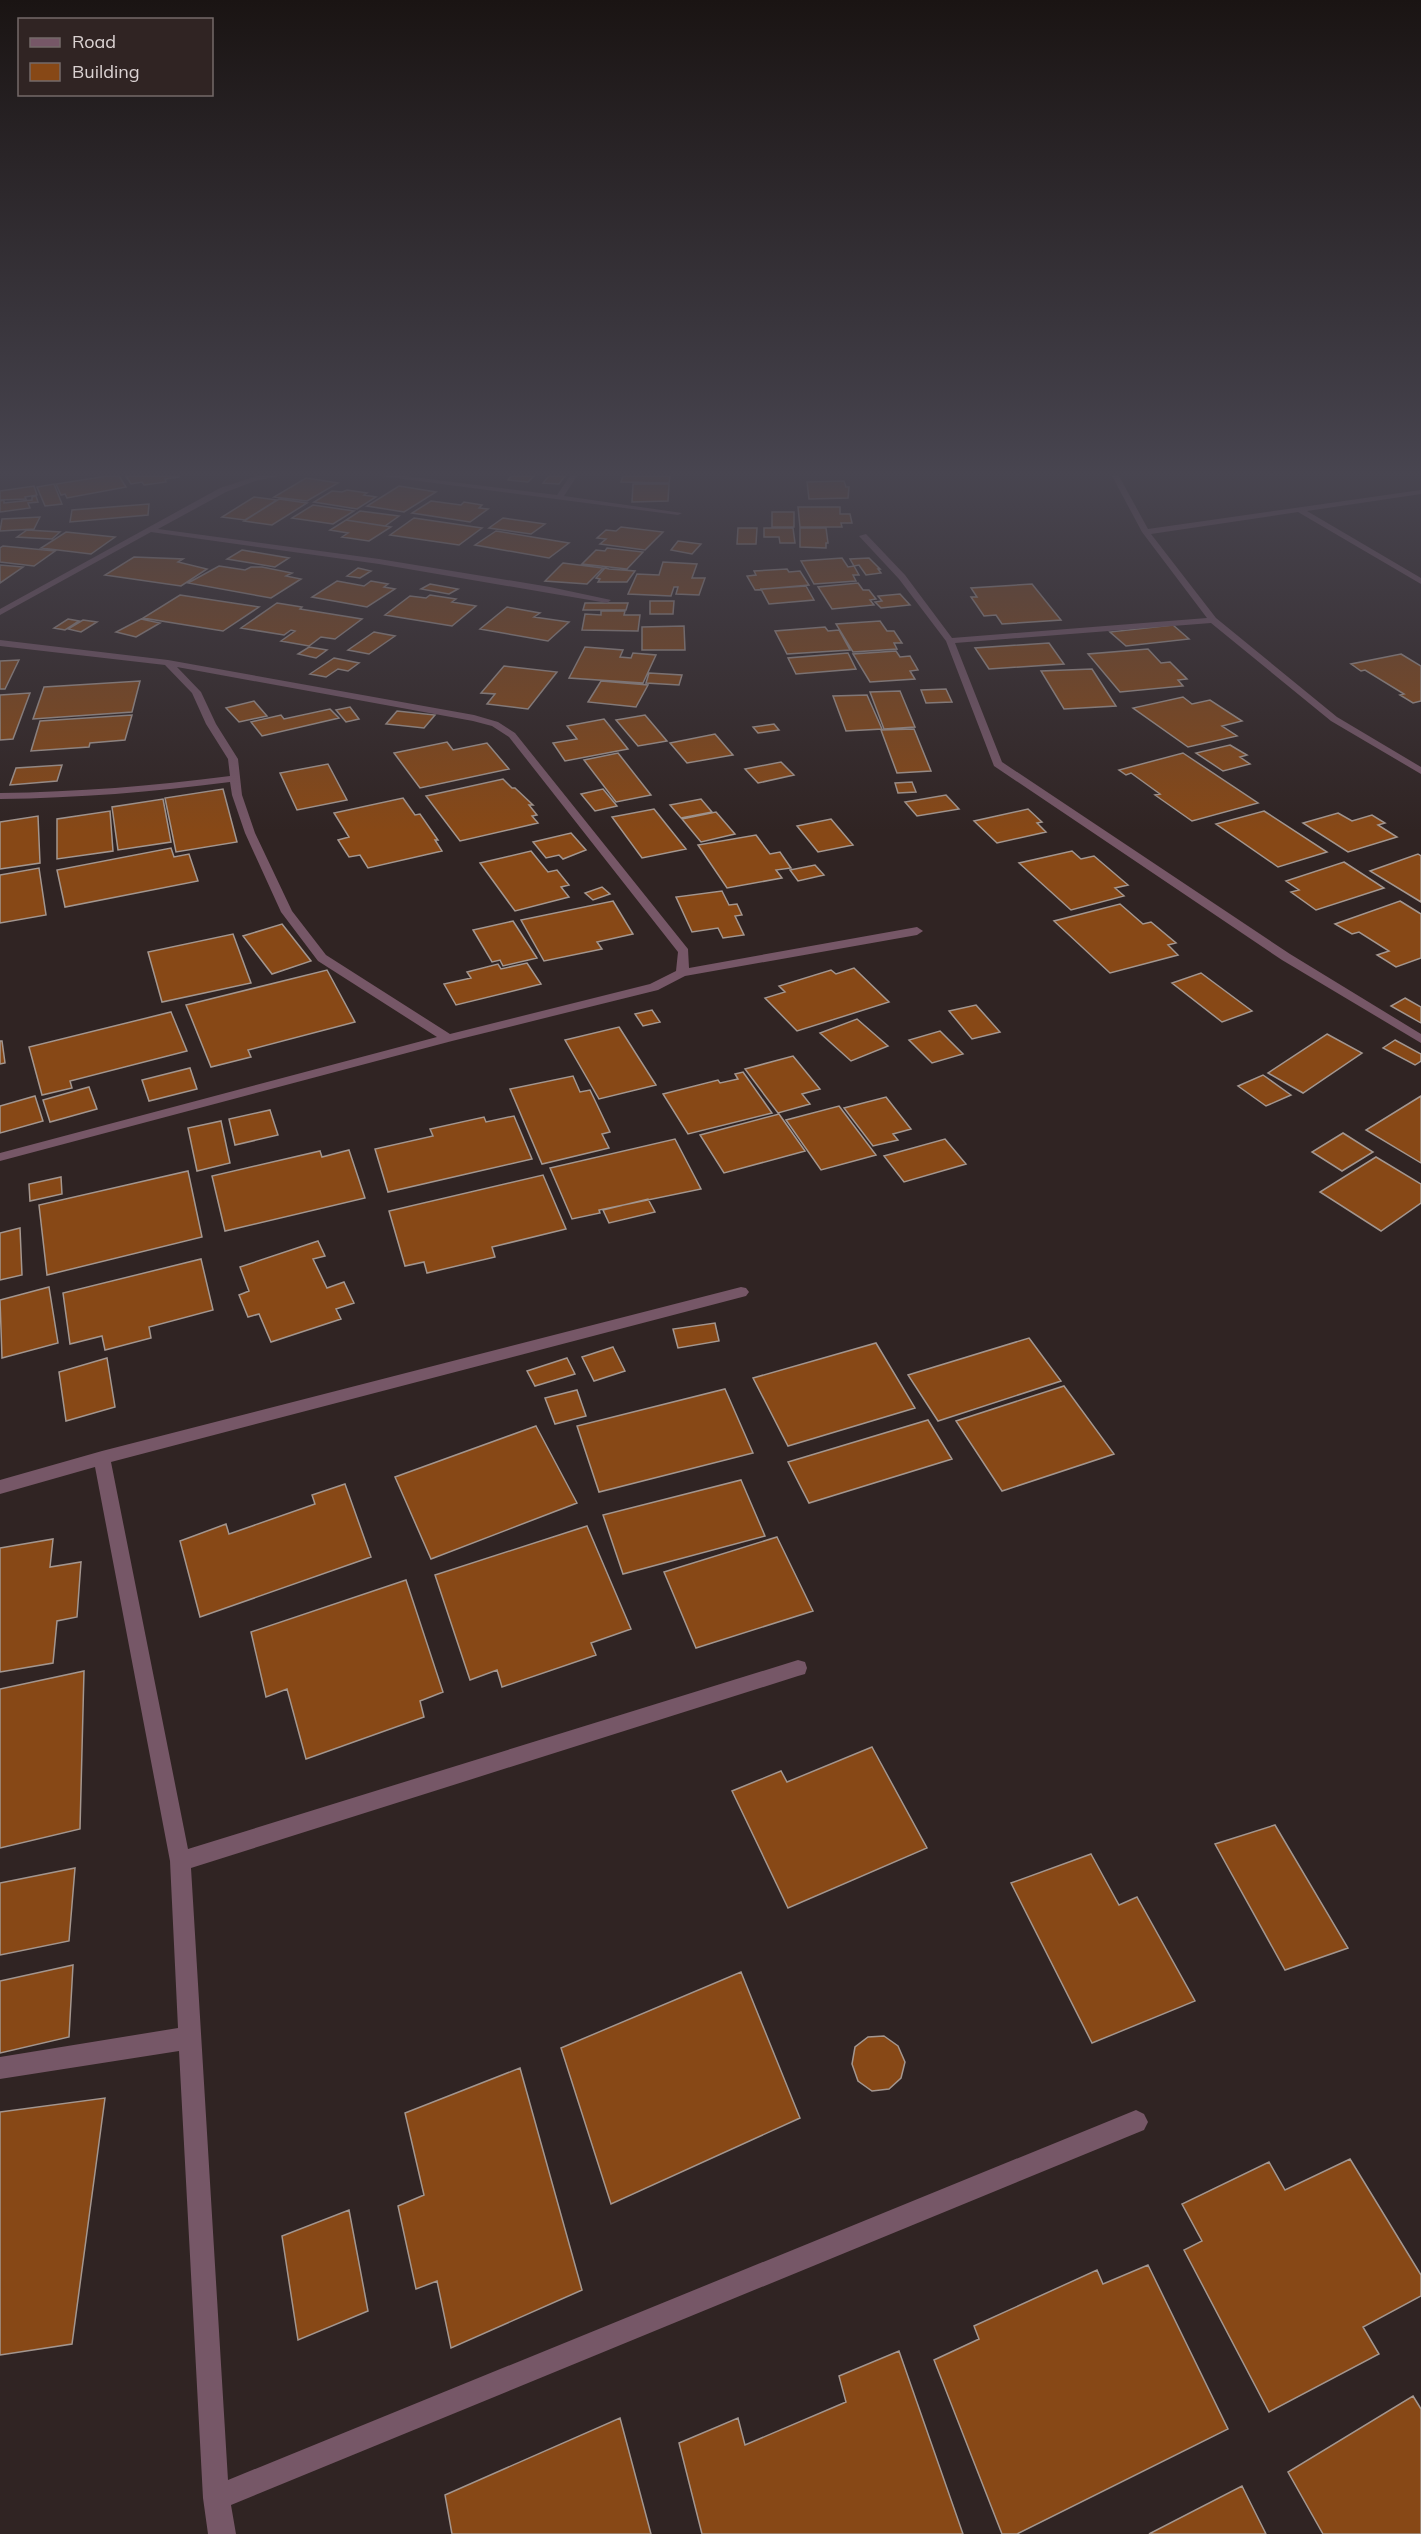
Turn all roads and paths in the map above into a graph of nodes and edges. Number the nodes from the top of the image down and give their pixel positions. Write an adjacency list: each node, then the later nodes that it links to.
1 (33, 594): 6 (street)
2 (576, 594): 5 (street)
3 (915, 594): 8 (street)
4 (1193, 594): 7 (street)
5 (607, 600)
6 (0, 612)
7 (1213, 620): 8 (street); 11 (street)
8 (950, 641): 17 (street)
9 (0, 643): 10 (street)
10 (168, 663): 12 (street); 15 (street)
11 (1421, 771)
12 (236, 778): 13 (street); 16 (street)
13 (0, 796)
14 (917, 931): 15 (street)
15 (682, 973): 16 (street)
16 (448, 1038): 18 (street)
17 (1421, 1039)
18 (0, 1157)
19 (741, 1292): 20 (street)
20 (102, 1458): 21 (street); 23 (street)
21 (0, 1487)
22 (798, 1668): 23 (street)
23 (180, 1861): 24 (street)
24 (189, 2038): 25 (street); 27 (street)
25 (0, 2068)
26 (1136, 2122): 27 (street)
27 (216, 2498): 28 (street)
28 (222, 2534)

